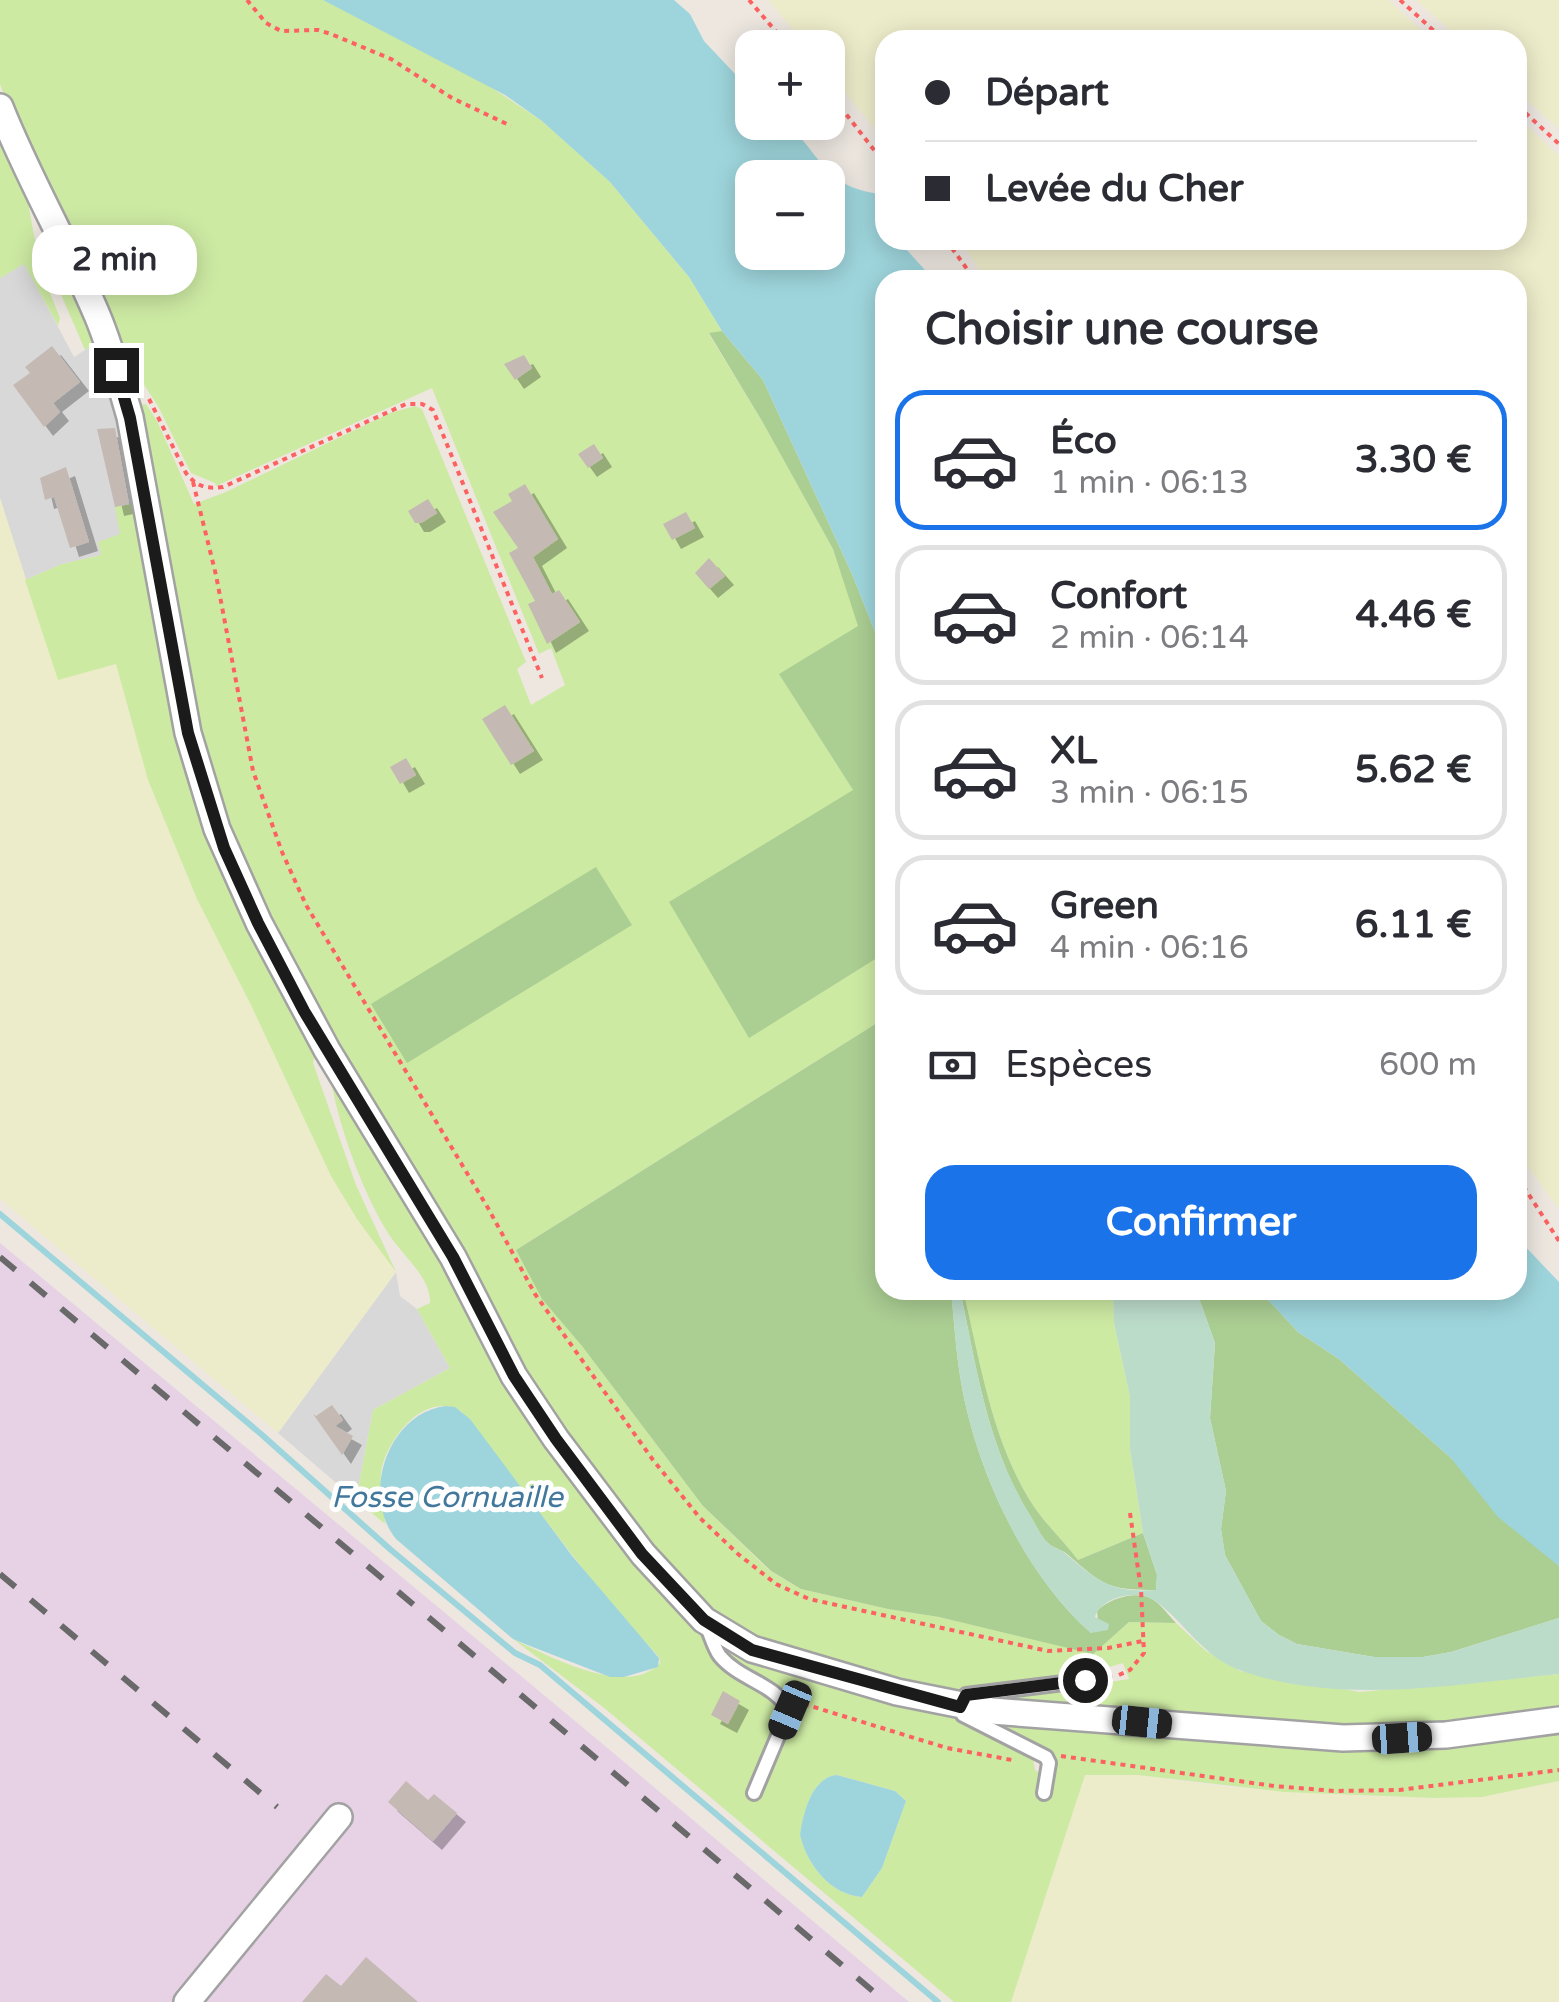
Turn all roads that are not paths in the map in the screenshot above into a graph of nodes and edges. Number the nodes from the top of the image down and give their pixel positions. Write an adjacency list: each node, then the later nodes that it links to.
1 (0, 106): 2 (street)
2 (704, 1620): 4 (street); 6 (lane)
3 (1104, 1678): 4 (lane)
4 (960, 1707): 5 (street); 7 (lane)
5 (1559, 1720)
6 (754, 1793)
7 (1044, 1793)
8 (339, 1816): 9 (street)
9 (187, 2002)

